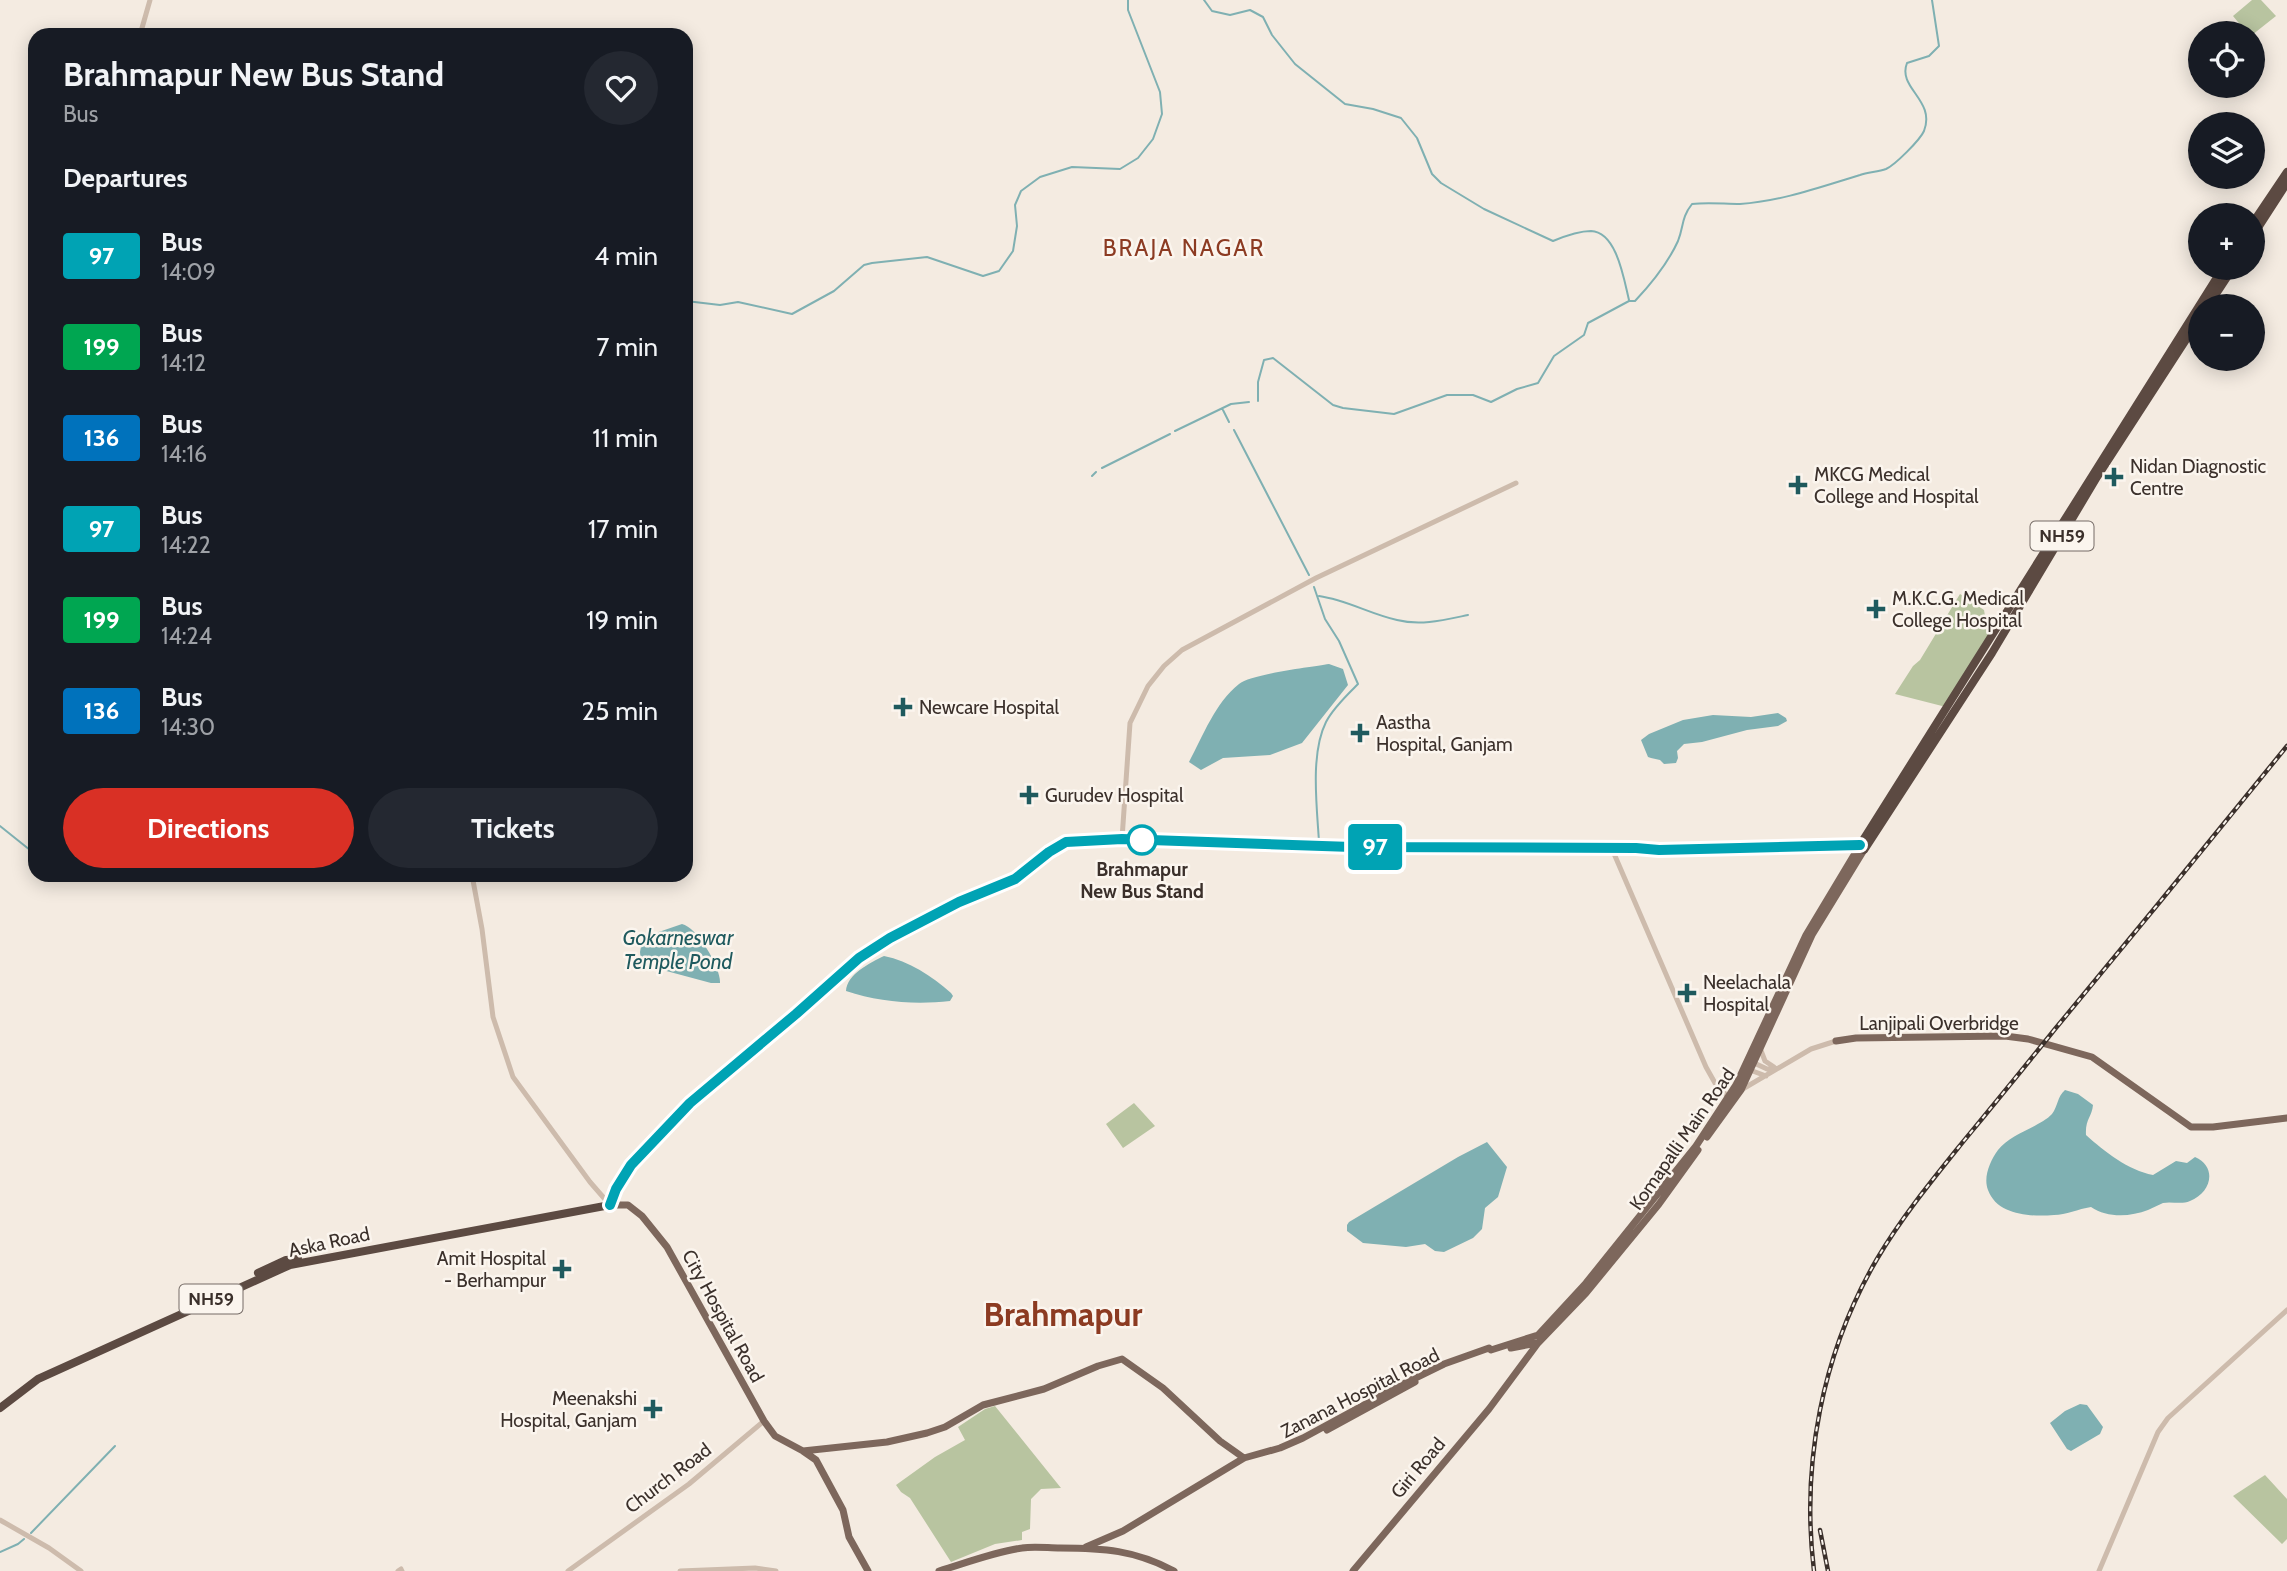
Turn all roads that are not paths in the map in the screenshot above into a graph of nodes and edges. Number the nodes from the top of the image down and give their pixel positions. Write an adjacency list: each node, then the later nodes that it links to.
1 (150, 0): 2 (street)
2 (142, 28)
3 (2287, 172): 5 (highway)
4 (2287, 183): 6 (highway)
5 (2265, 205)
6 (2265, 217)
7 (2215, 280): 11 (highway)
8 (2188, 337): 11 (highway, NH59)
9 (1517, 483): 10 (street)
10 (1122, 839): 12 (highway); 22 (highway)
11 (1862, 848): 12 (highway); 15 (main road, Komapalli Main Road); 16 (main road)
12 (1612, 849): 20 (street)
13 (473, 882): 22 (street)
14 (1836, 1041): 17 (street, Lanjipali Overbridge); 21 (main road, Lanjipali Overbridge)
15 (1760, 1048): 16 (main road, Komapalli Main Road); 17 (street)
16 (1750, 1065): 17 (street); 18 (street); 19 (main road, Komapalli Main Road); 20 (main road)
17 (1779, 1066): 18 (street, Lanjipali Overbridge)
18 (1766, 1076): 19 (street, Lanjipali Overbridge)
19 (1741, 1090): 24 (main road, Komapalli Main Road)
20 (1728, 1097): 24 (main road)
21 (2287, 1118)
22 (610, 1205): 25 (highway, Aska Road / NH59); 26 (main road, City Hospital Road)
23 (2287, 1310): 41 (street)
24 (1538, 1339): 28 (main road, Zanana Hospital Road); 28 (main road); 40 (main road, Giri Road)
25 (0, 1405)
26 (764, 1421): 27 (main road, City Hospital Road); 34 (street, Church Road)
27 (803, 1451): 28 (main road); 37 (main road, City Hospital Road)
28 (1248, 1457): 30 (main road)
29 (0, 1520): 33 (street)
30 (1108, 1539): 31 (main road); 32 (main road)
31 (1083, 1547): 32 (main road); 38 (main road)
32 (1109, 1549): 39 (main road)
33 (81, 1571)
34 (568, 1571)
35 (680, 1571): 36 (street)
36 (776, 1571)
37 (868, 1571)
38 (939, 1571)
39 (1174, 1571)
40 (1353, 1571)
41 (2099, 1571)

